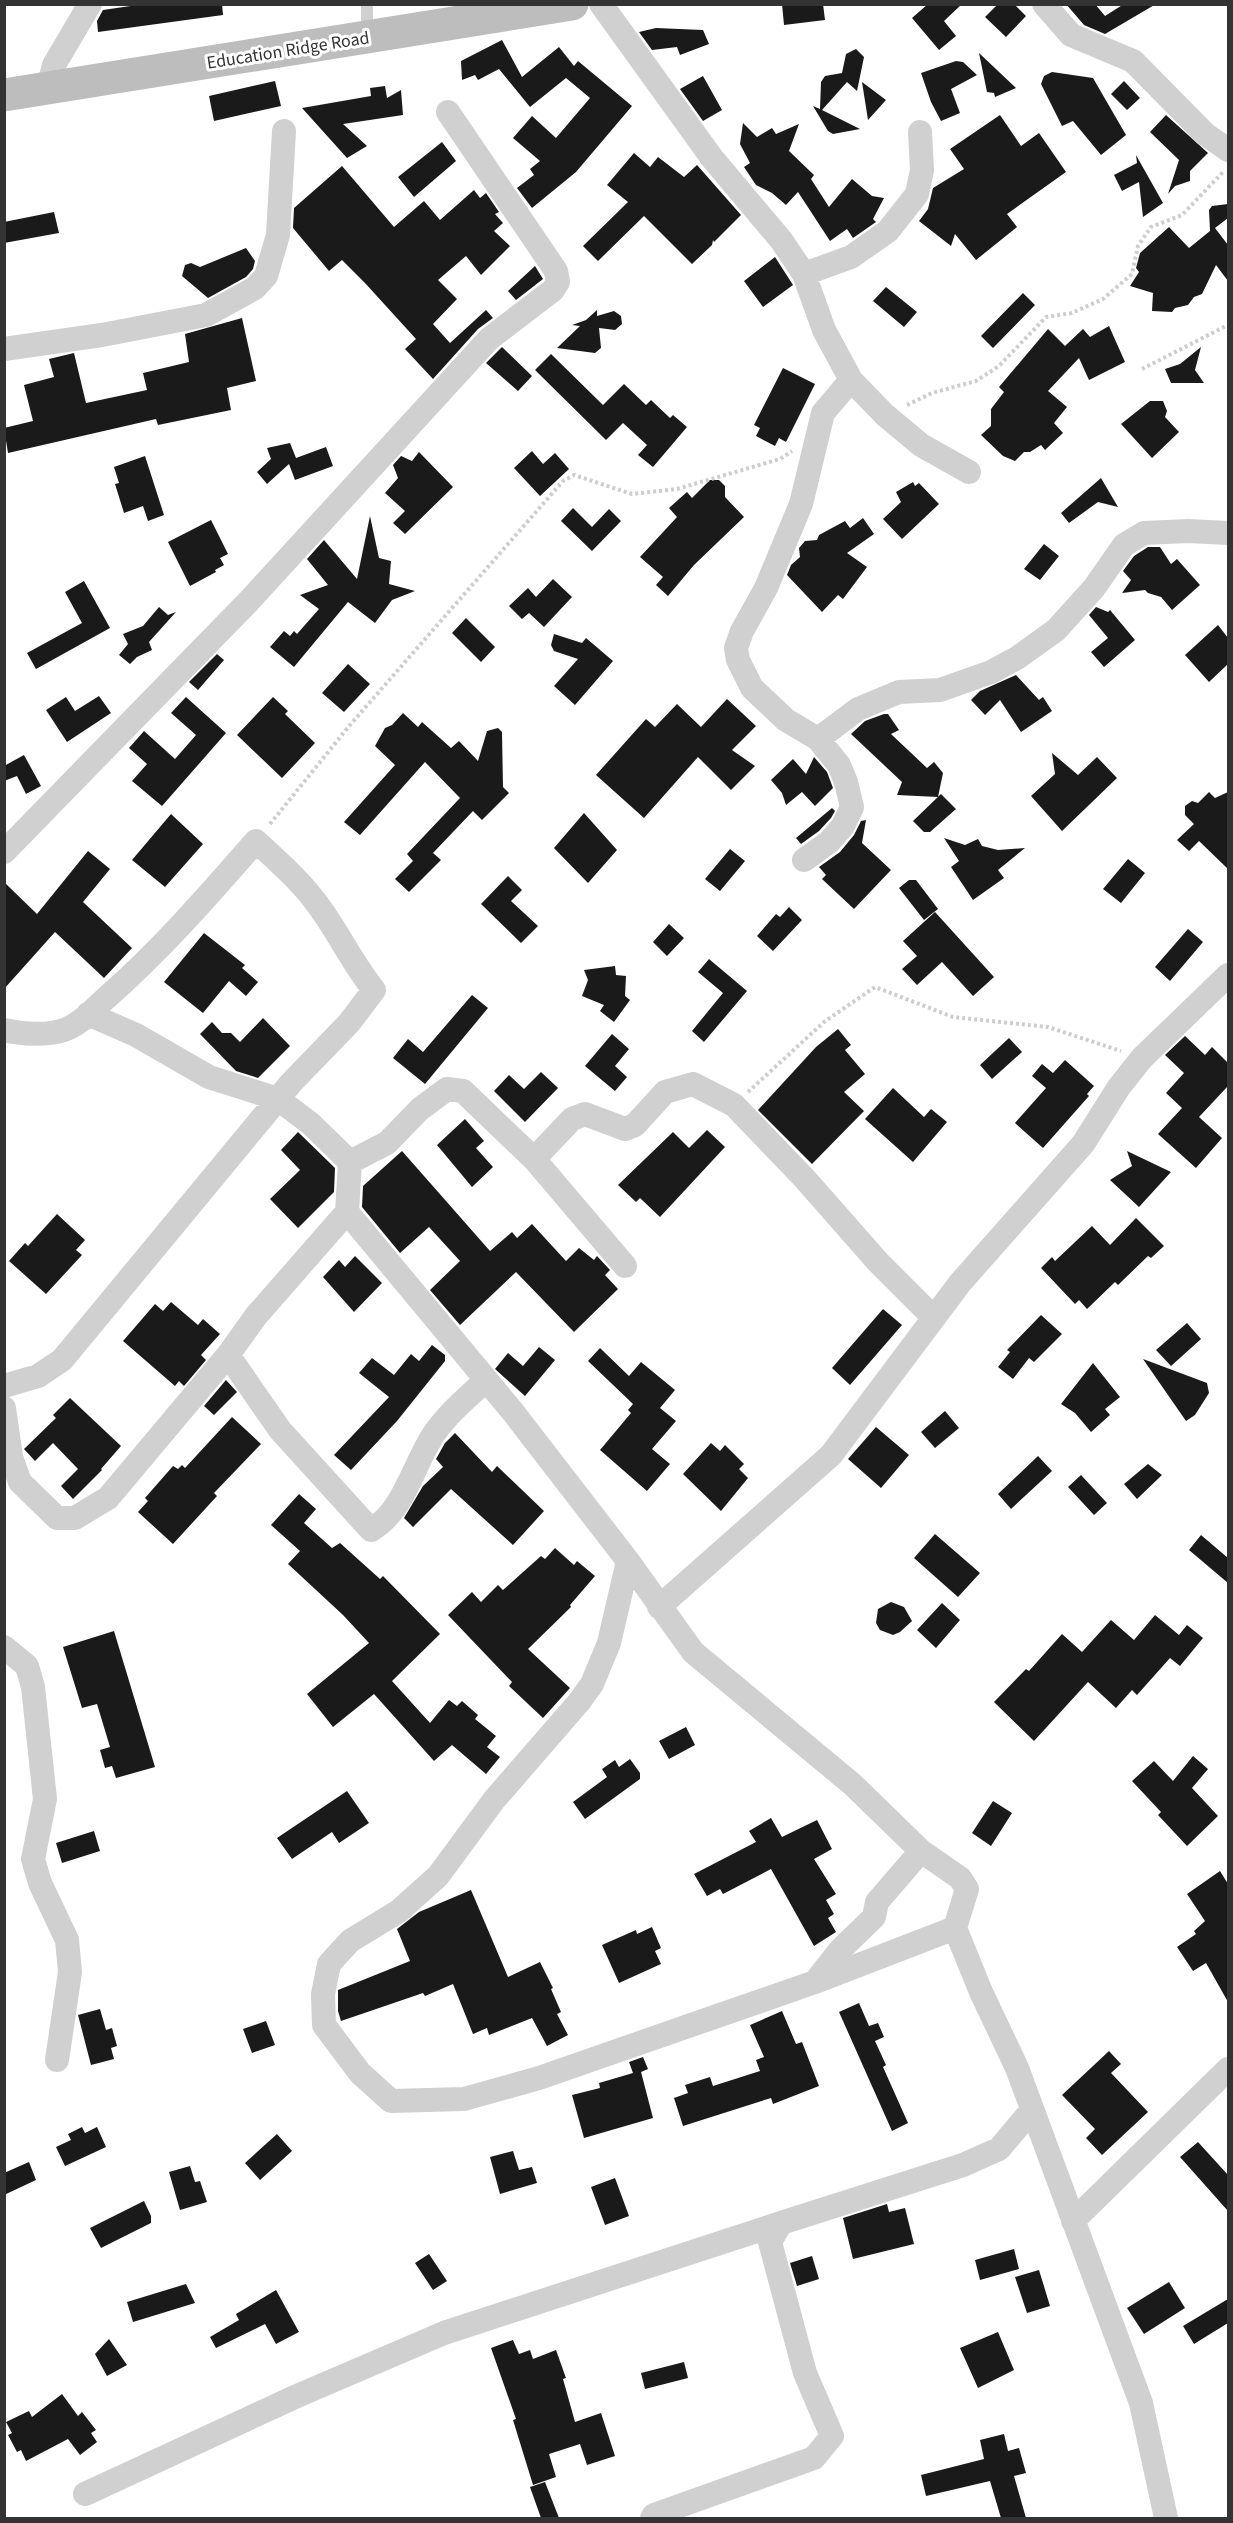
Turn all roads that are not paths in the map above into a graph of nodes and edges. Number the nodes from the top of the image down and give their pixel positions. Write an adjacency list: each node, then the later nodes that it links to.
1 (90, 4): 7 (street)
2 (367, 4): 6 (lane)
3 (572, 4): 6 (main road, Education Ridge Road)
4 (601, 4): 13 (street)
5 (1044, 4): 12 (street)
6 (367, 37): 7 (main road, Education Ridge Road)
7 (48, 88): 8 (main road, Education Ridge Road)
8 (4, 95)
9 (448, 112): 19 (street)
10 (284, 131): 14 (street)
11 (920, 132): 13 (street)
12 (1228, 150)
13 (804, 274): 15 (street)
14 (4, 349)
15 (851, 380): 16 (street); 18 (street)
16 (969, 472)
17 (1228, 533): 18 (street)
18 (818, 739): 20 (street)
19 (4, 852)
20 (804, 860)
21 (1228, 975): 29 (street)
22 (88, 1014): 23 (street); 24 (street); 24 (street)
23 (4, 1030)
24 (278, 1099): 26 (street); 32 (street)
25 (534, 1159): 26 (street); 28 (street); 29 (street)
26 (350, 1162): 27 (street)
27 (347, 1212): 30 (street); 31 (street)
28 (625, 1266)
29 (934, 1318): 35 (street)
30 (228, 1355): 31 (street); 33 (street)
31 (486, 1380): 34 (street)
32 (4, 1386)
33 (4, 1408)
34 (628, 1561): 35 (street); 39 (street)
35 (659, 1607): 37 (street)
36 (4, 1647): 40 (street)
37 (921, 1851): 38 (street); 39 (street)
38 (955, 1928): 39 (street); 42 (street)
39 (815, 1982)
40 (57, 2060)
41 (1228, 2069): 43 (street)
42 (1030, 2111): 43 (street); 44 (street)
43 (1073, 2221): 47 (street)
44 (781, 2223): 45 (street); 46 (street)
45 (85, 2494)
46 (652, 2518)
47 (1166, 2518)

